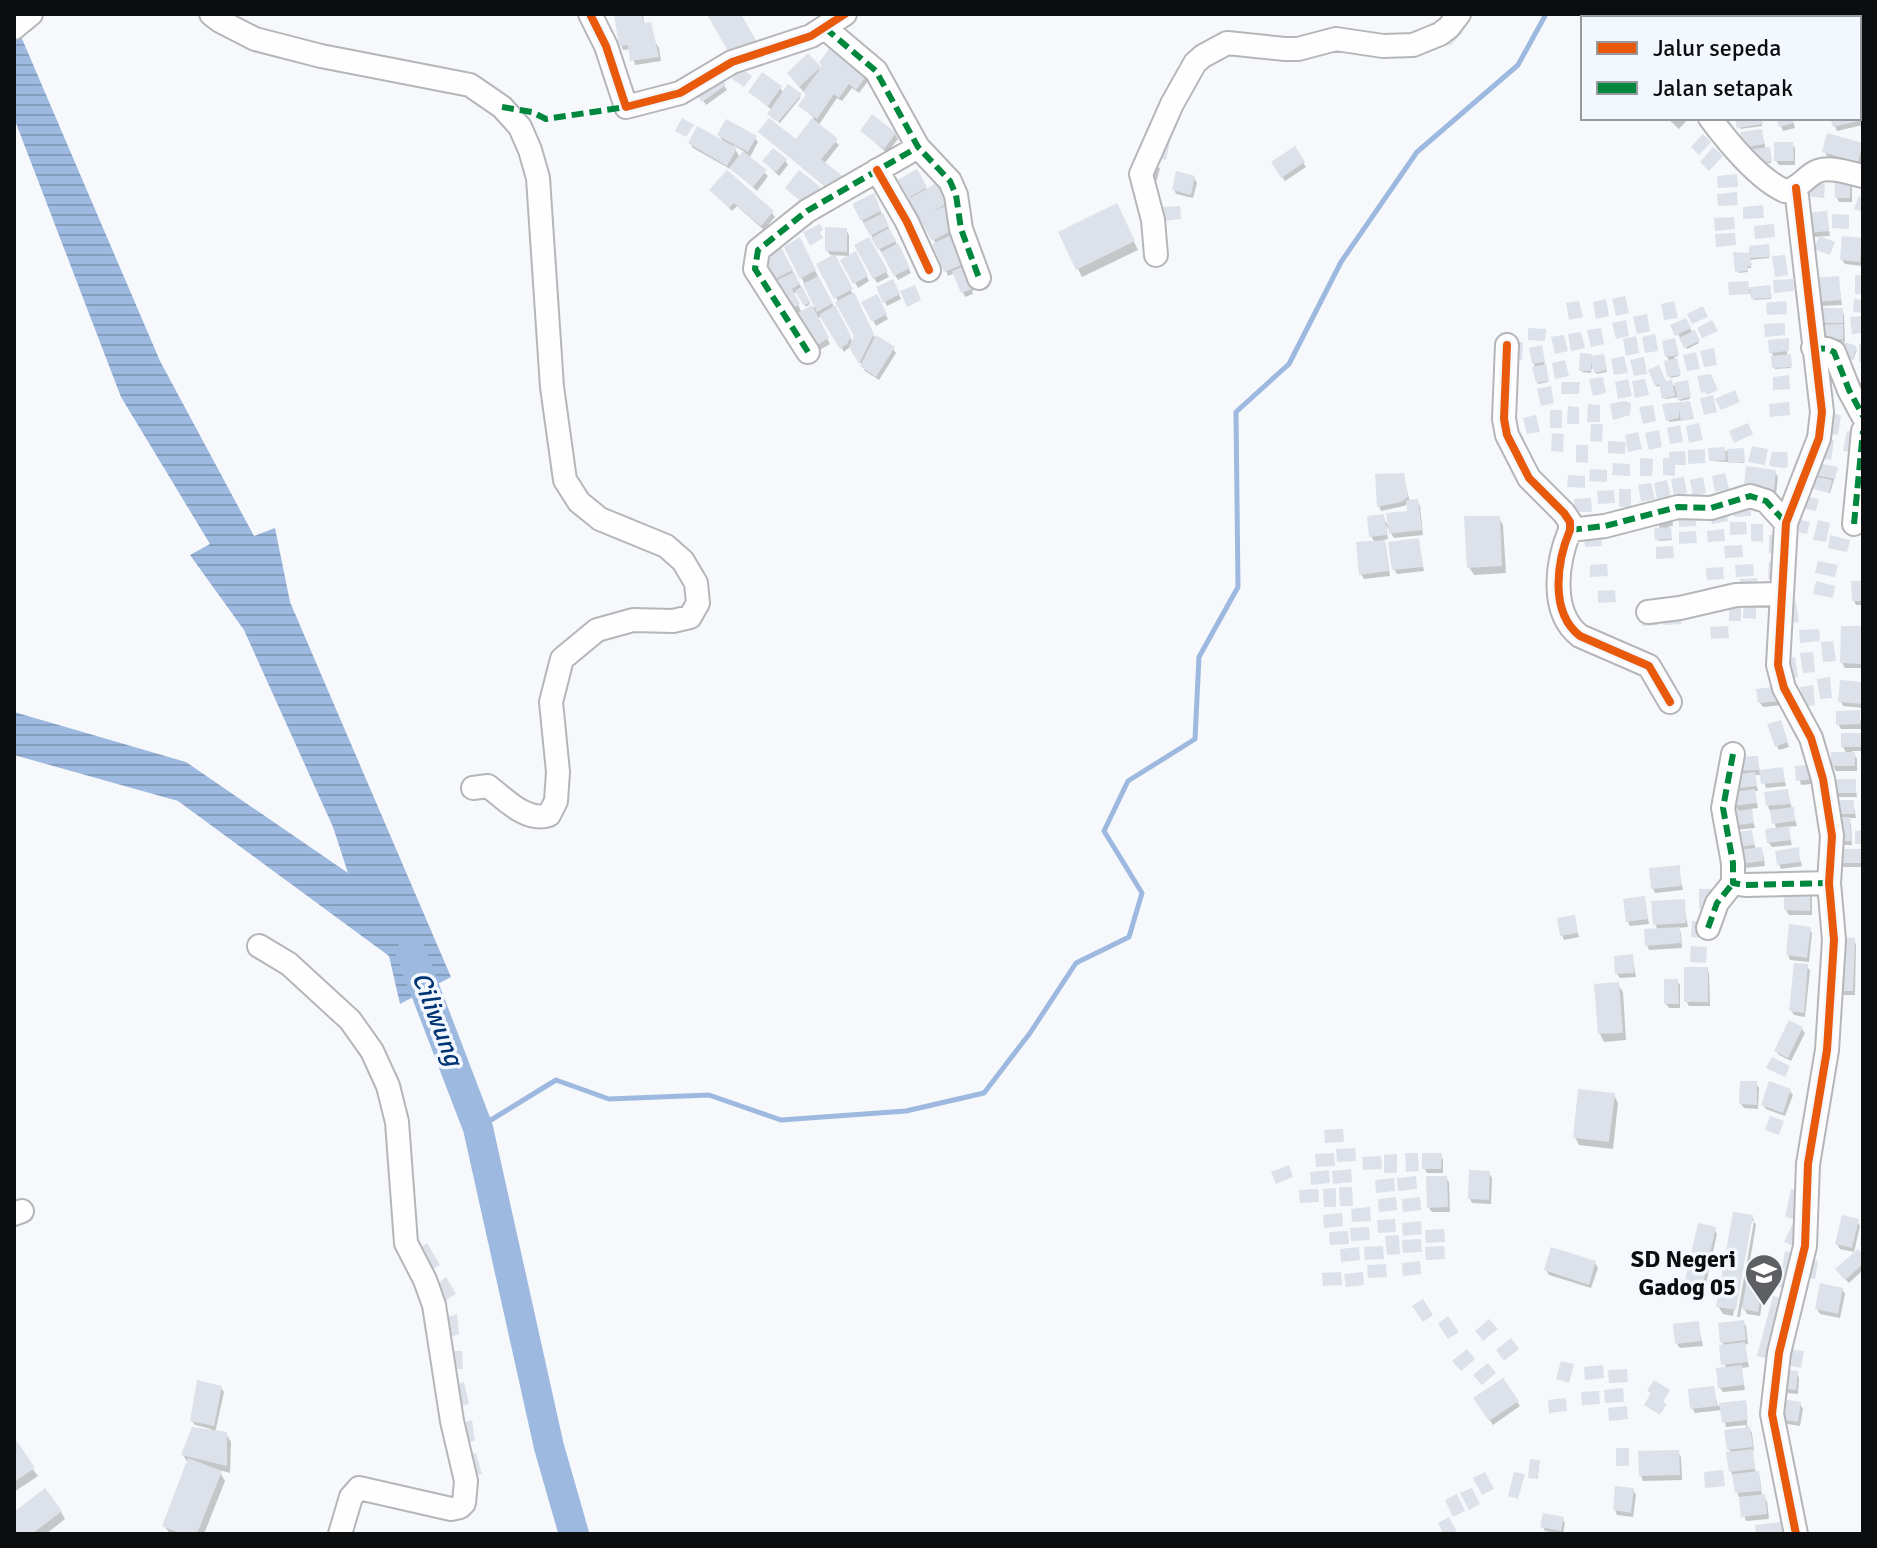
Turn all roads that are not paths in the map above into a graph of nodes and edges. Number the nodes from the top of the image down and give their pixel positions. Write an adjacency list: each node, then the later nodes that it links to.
1 (211, 14): 26 (street)
2 (590, 14): 5 (street)
3 (845, 14): 5 (street)
4 (1459, 14): 11 (street)
5 (825, 28): 7 (street)
6 (1712, 120): 10 (street)
7 (918, 147): 8 (street); 13 (street)
8 (877, 170): 12 (street); 16 (street)
9 (1863, 176): 10 (street)
10 (1796, 188): 15 (street)
11 (1156, 255)
12 (929, 270)
13 (979, 278)
14 (1507, 345): 21 (street)
15 (1813, 348): 17 (street); 19 (street)
16 (808, 352)
17 (1863, 416)
18 (1863, 431): 20 (street)
19 (1786, 523): 21 (street); 22 (street)
20 (1854, 524)
21 (1570, 530): 24 (street)
22 (1782, 594): 23 (street); 28 (street)
23 (1648, 612)
24 (1670, 702)
25 (1733, 754): 27 (street)
26 (473, 788)
27 (1733, 883): 28 (street); 29 (street)
28 (1829, 883): 32 (street)
29 (1708, 928)
30 (259, 946): 31 (street)
31 (340, 1534)
32 (1796, 1534)

